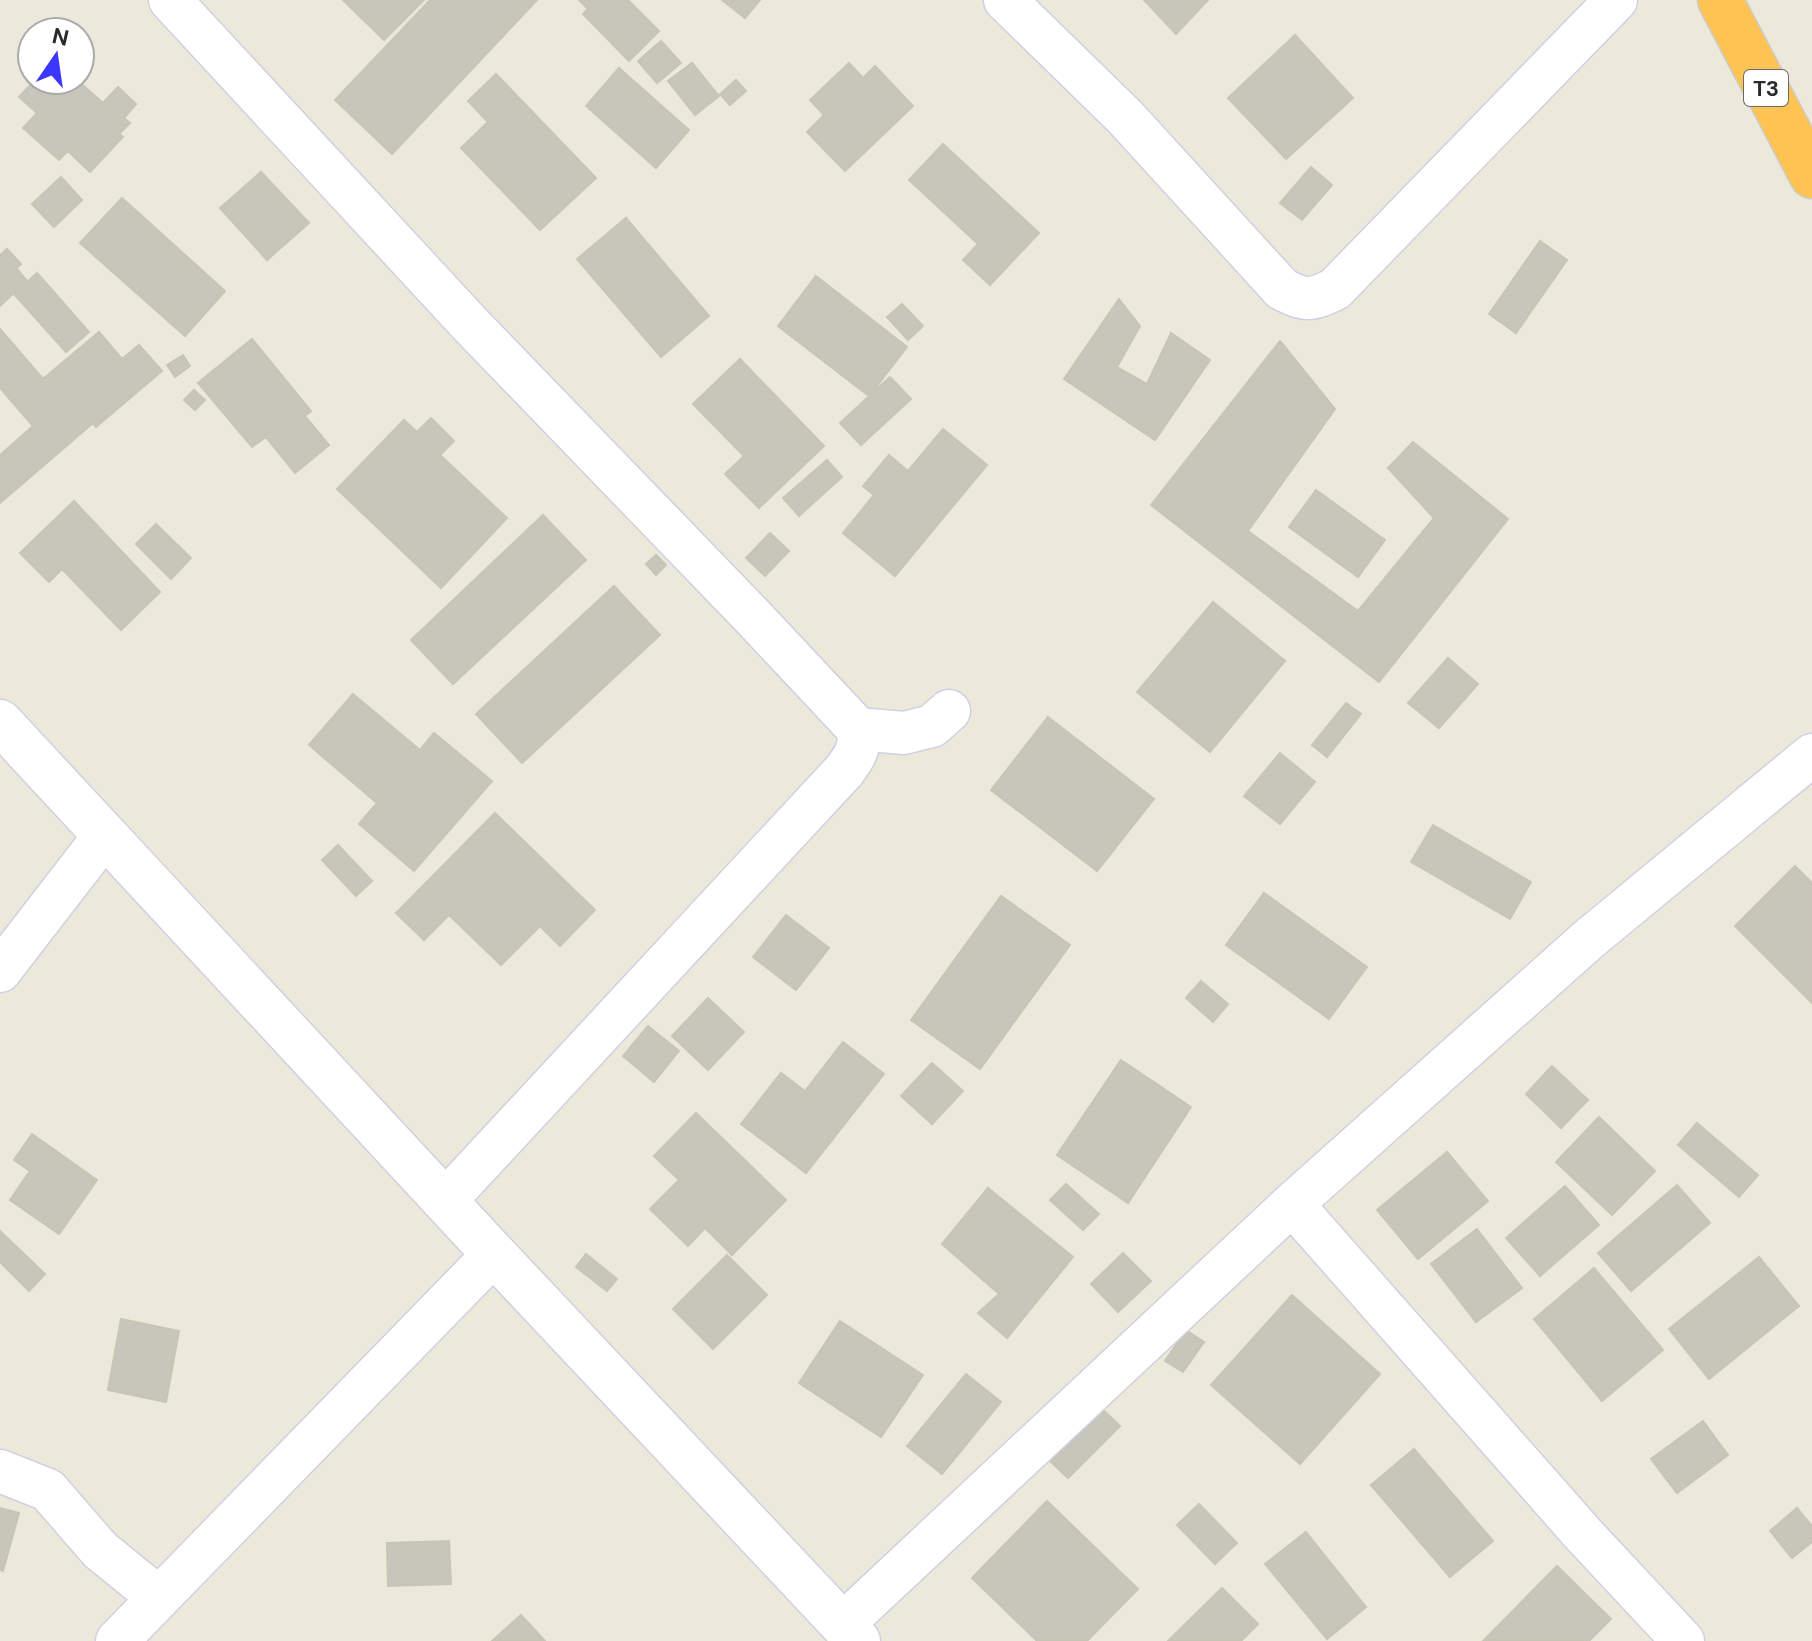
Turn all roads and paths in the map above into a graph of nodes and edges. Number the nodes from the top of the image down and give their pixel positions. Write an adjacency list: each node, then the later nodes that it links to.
1 (170, 0): 8 (street)
2 (1005, 0): 3 (street)
3 (1616, 0)
4 (1720, 0): 5 (highway, T3)
5 (1812, 176)
6 (949, 711): 8 (street)
7 (0, 722): 10 (street)
8 (858, 729): 12 (street)
9 (1812, 755): 13 (street)
10 (105, 835): 11 (street); 12 (street)
11 (0, 971)
12 (445, 1201): 14 (street)
13 (1292, 1204): 17 (street); 19 (street)
14 (494, 1254): 16 (street); 17 (street)
15 (0, 1471): 16 (street)
16 (159, 1598): 18 (street)
17 (850, 1633)
18 (117, 1641)
19 (1683, 1641)

